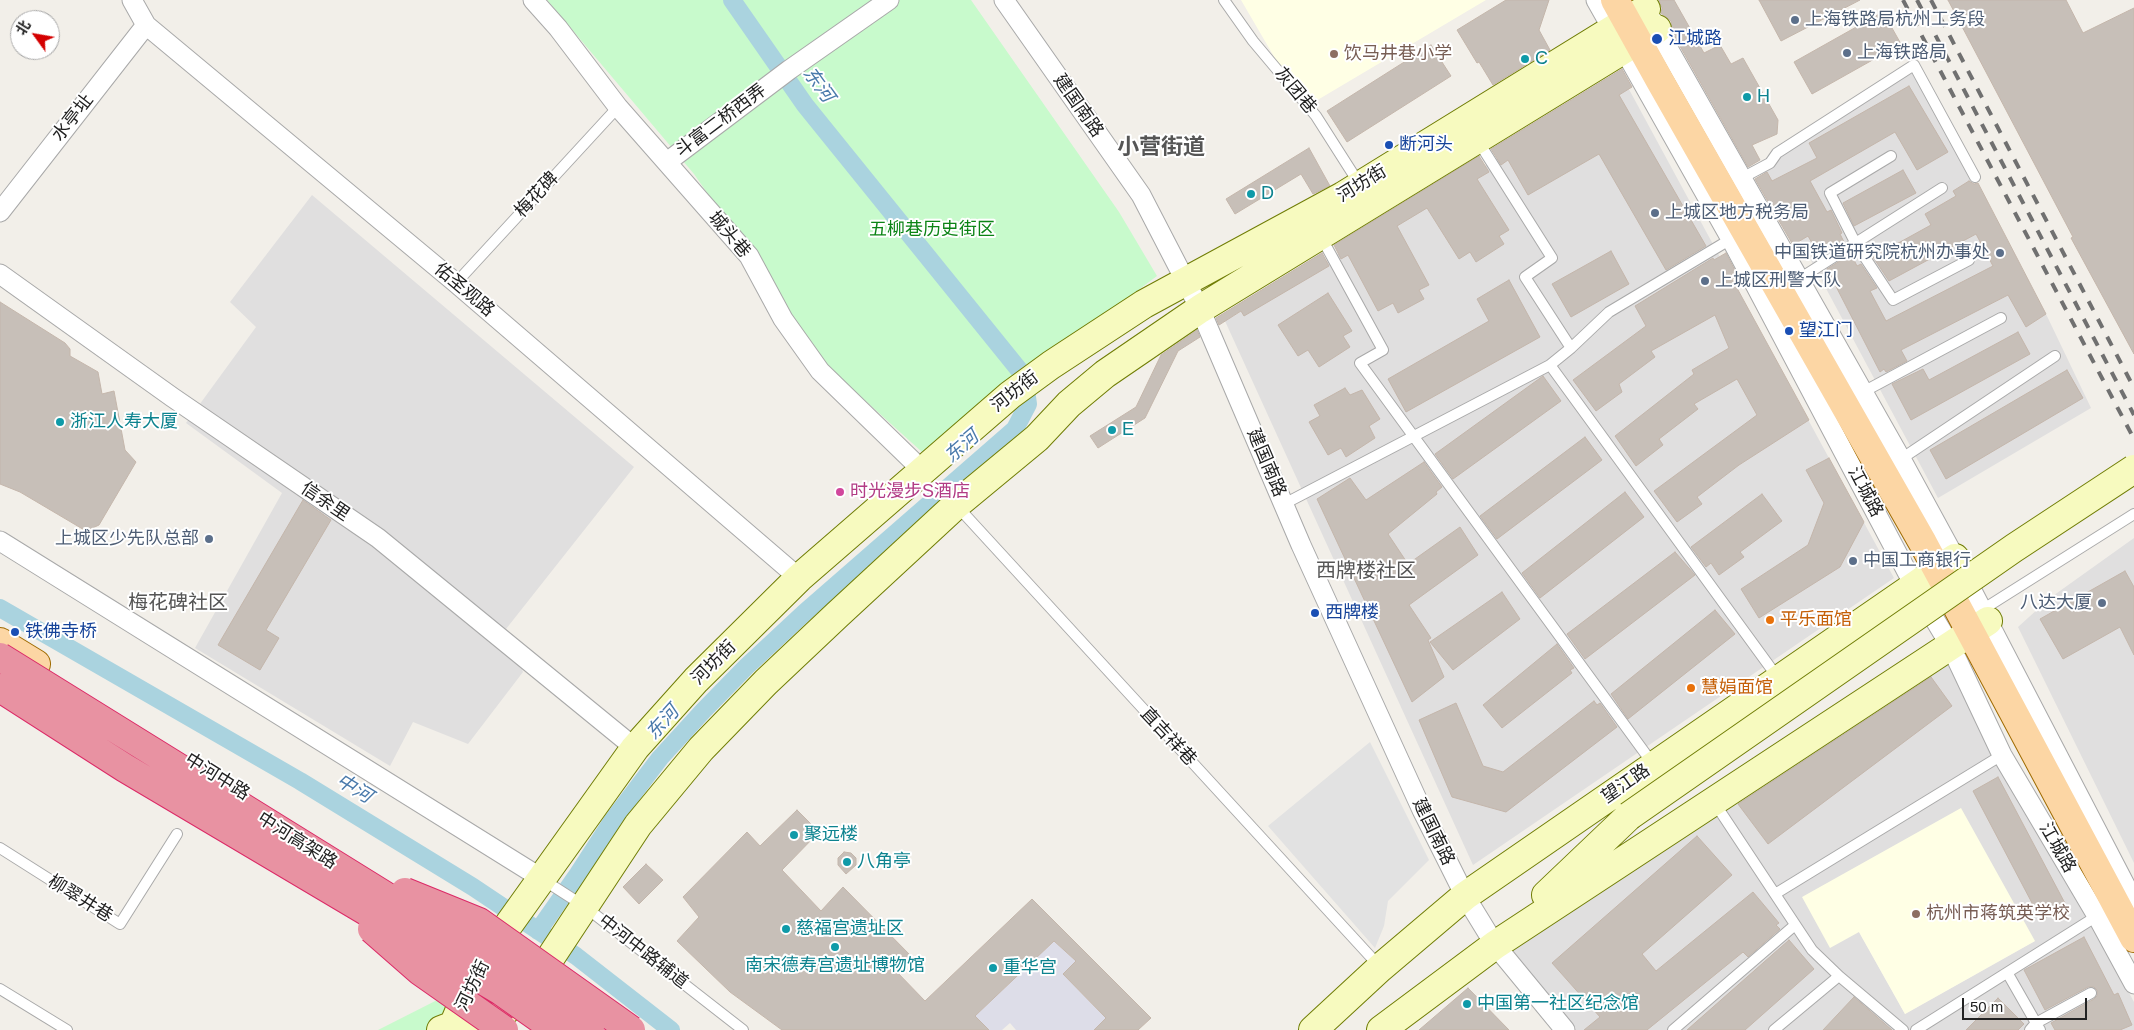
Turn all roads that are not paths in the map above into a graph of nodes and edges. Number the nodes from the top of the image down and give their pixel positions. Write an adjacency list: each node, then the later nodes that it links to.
1 (132, 0): 8 (street, 佑圣观路)
2 (533, 0): 9 (street, 城头巷)
3 (889, 0): 12 (street, 斗富二桥西弄)
4 (1004, 0): 23 (street, 建国南路)
5 (1224, 0): 15 (lane, 灰团巷)
6 (1596, 0): 7 (street, 江城路)
7 (1632, 22): 10 (street, 河坊街); 14 (main road, 江城路); 15 (street, 河坊街); 19 (street, 江城路)
8 (146, 25): 17 (street, 水亭址); 24 (street, 佑圣观路)
9 (618, 107): 12 (street, 城头巷); 24 (lane, 梅花碑)
10 (1476, 139): 18 (street, 河坊街); 28 (lane)
11 (1891, 156): 20 (lane)
12 (666, 162): 35 (street, 城头巷)
13 (1975, 177): 14 (lane)
14 (1731, 184): 25 (main road, 江城路)
15 (1360, 186): 23 (street, 河坊街)
16 (1942, 188): 20 (lane)
17 (0, 212)
18 (1320, 234): 26 (street, 河坊街); 32 (lane)
19 (1731, 239): 25 (street, 江城路); 28 (lane)
20 (1856, 244): 21 (lane); 25 (lane)
21 (1969, 260)
22 (0, 274): 49 (street, 信余里)
23 (1185, 281): 26 (street, 建国南路); 35 (street, 河坊街)
24 (456, 283): 41 (street, 佑圣观路)
25 (1778, 285): 31 (street, 江城路); 40 (main road, 江城路); 42 (street, 江城路)
26 (1200, 309): 36 (street, 建国南路); 37 (street, 河坊街)
27 (2001, 318): 31 (lane)
28 (1571, 348): 30 (lane)
29 (2056, 356): 33 (lane)
30 (1550, 365): 32 (lane); 46 (lane)
31 (1863, 392): 33 (street, 江城路)
32 (1414, 436): 36 (lane); 51 (lane)
33 (1901, 459): 40 (street, 江城路)
34 (2134, 469): 53 (street, bridge)
35 (922, 470): 41 (street, 河坊街)
36 (1284, 504): 59 (street, 建国南路)
37 (956, 505): 61 (street, 河坊街); 68 (lane, 直吉祥巷)
38 (2134, 514): 43 (lane)
39 (0, 541): 57 (street)
40 (1946, 564): 42 (street, 望江路); 43 (main road, 江城路)
41 (799, 578): 49 (street, 河坊街)
42 (1914, 585): 43 (street, 江城路); 46 (street, 望江路)
43 (1973, 627): 50 (street, 江城路); 52 (street); 60 (street, 江城路); 65 (main road, 江城路)
44 (0, 642): 64 (main road, 中河中路)
45 (0, 657): 56 (highway, 中河高架路, bridge)
46 (1779, 679): 51 (street, 望江路)
47 (0, 688): 56 (highway, 中河高架路, bridge)
48 (0, 699): 72 (main road)
49 (635, 748): 57 (street, 河坊街)
50 (2002, 756): 58 (lane); 62 (street, 江城路)
51 (1654, 765): 59 (street, 望江路)
52 (1713, 800): 58 (lane); 66 (street)
53 (1629, 816): 59 (street); 66 (street)
54 (177, 834): 55 (lane, 柳翠井巷)
55 (0, 848)
56 (324, 872): 75 (highway, bridge); 80 (highway, 中河高架路, bridge); 81 (highway, 中河高架路, bridge); 83 (highway, bridge)
57 (539, 881): 61 (lane, 中河中路辅道); 64 (street, 河坊街)
58 (1775, 894): 63 (lane)
59 (1465, 896): 66 (street, 建国南路); 68 (street, 望江路)
60 (2134, 902)
61 (581, 909): 67 (street, 河坊街); 84 (lane, 中河中路辅道)
62 (2097, 916): 69 (lane); 71 (street, 江城路)
63 (1795, 925): 70 (lane); 88 (lane)
64 (499, 938): 67 (main road, 中河中路); 72 (street, 河坊街)
65 (2134, 938)
66 (1495, 945): 86 (street); 87 (street, 建国南路)
67 (543, 968): 75 (street, 河坊街); 82 (main road, 中河中路)
68 (1380, 968): 85 (street, 望江路)
69 (2008, 974): 77 (lane); 91 (lane)
70 (1839, 976): 89 (lane); 90 (lane)
71 (2134, 984)
72 (470, 985): 75 (main road); 76 (street, 河坊街)
73 (0, 989): 78 (lane)
74 (2091, 993): 77 (lane)
75 (505, 1020): 76 (street, 河坊街); 79 (main road)
76 (449, 1028)
77 (2036, 1028)
78 (67, 1030)
79 (533, 1030)
80 (556, 1030)
81 (590, 1030)
82 (608, 1030)
83 (631, 1030)
84 (743, 1030)
85 (1313, 1030)
86 (1381, 1030)
87 (1565, 1030)
88 (1673, 1030)
89 (1774, 1030)
90 (1903, 1030)
91 (1916, 1030)

